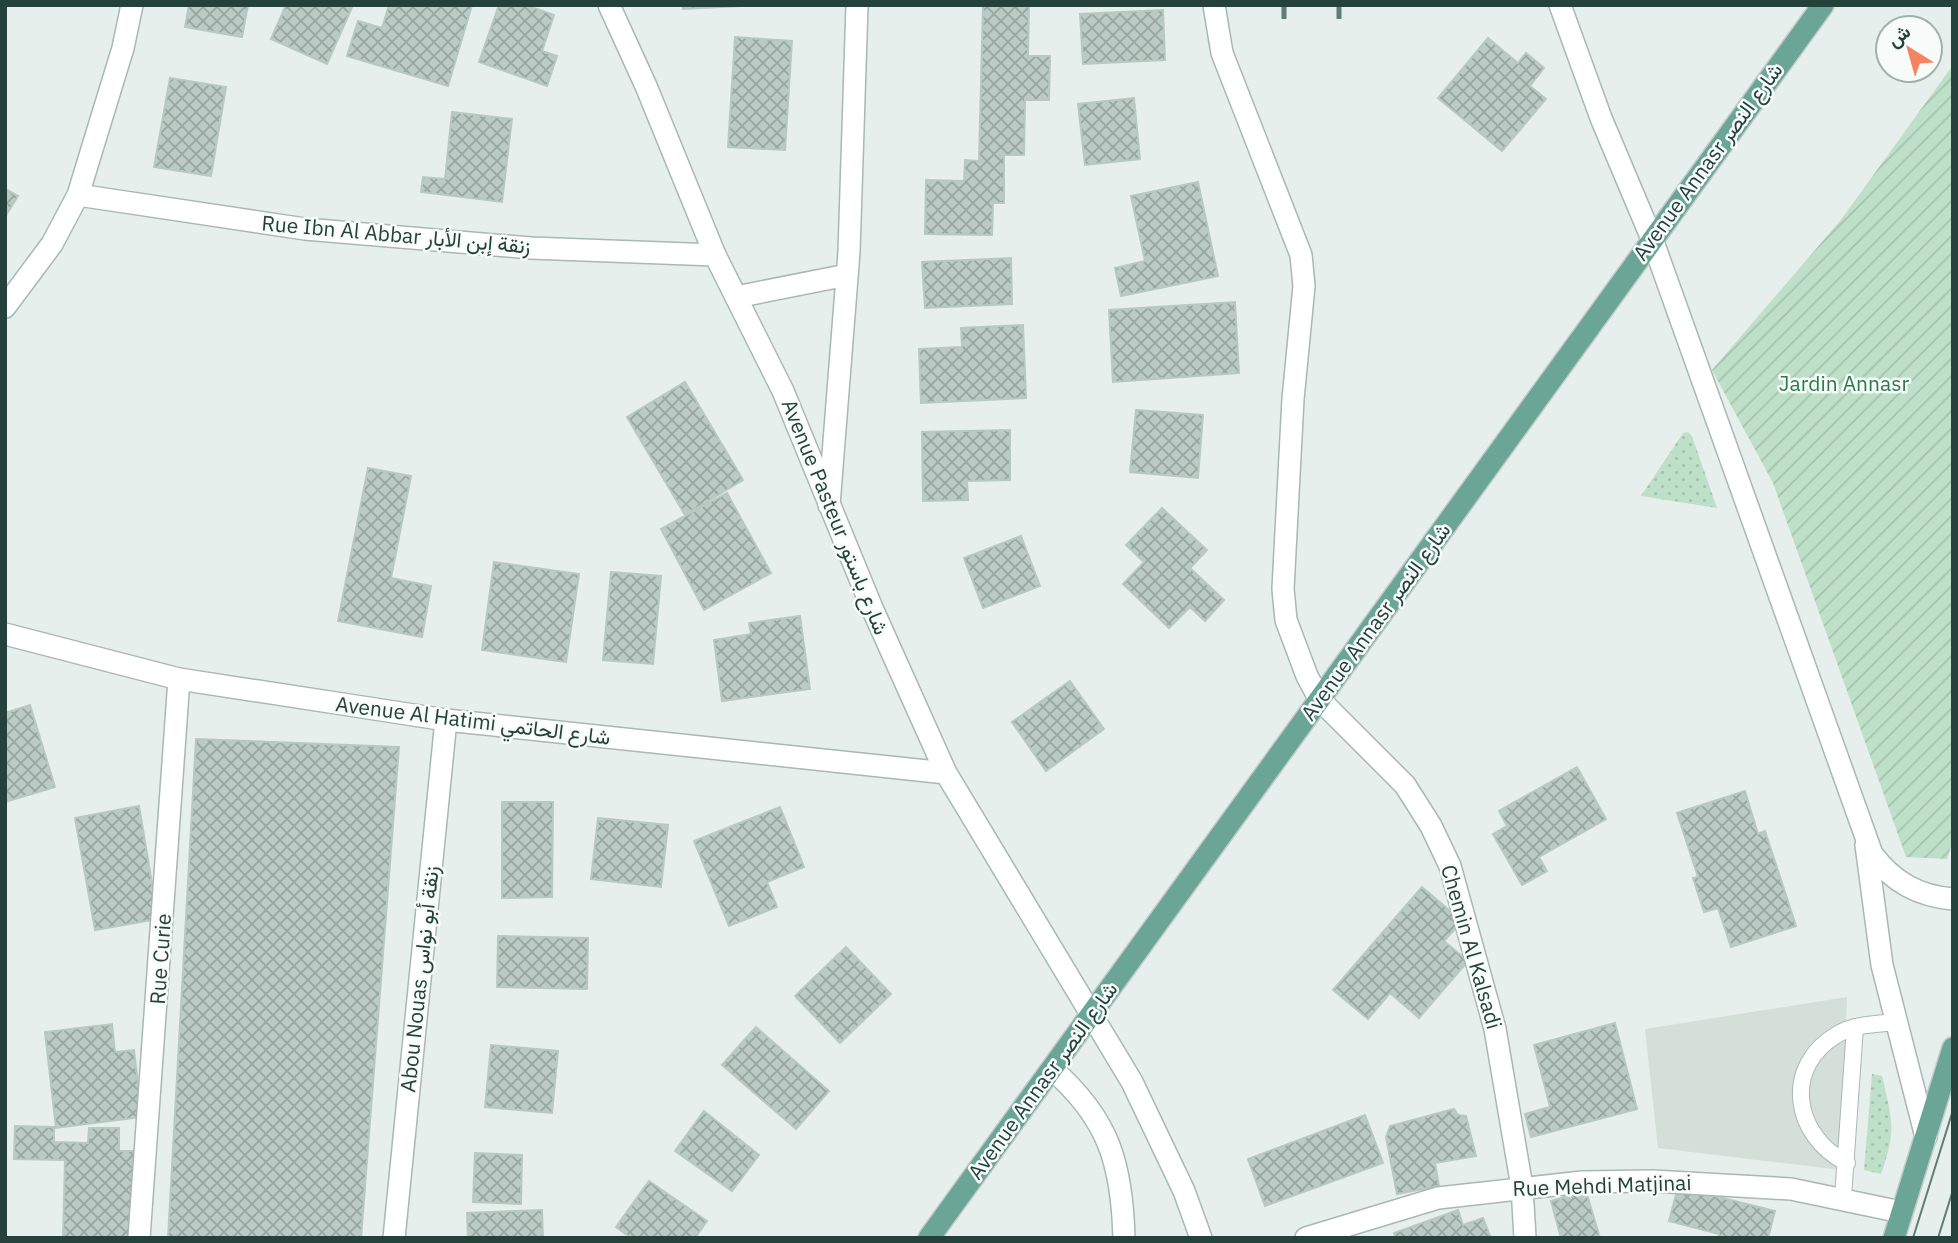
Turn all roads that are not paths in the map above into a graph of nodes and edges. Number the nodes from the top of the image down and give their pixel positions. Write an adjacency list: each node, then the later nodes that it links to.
1 (132, 5): 7 (street)
2 (609, 5): 9 (street, Avenue Pasteur شارع باستور)
3 (857, 5): 10 (street)
4 (1214, 5): 16 (street, Chemin Al Kalsadi)
5 (1560, 5): 8 (street)
6 (1823, 5): 8 (main road, Avenue Annasr شارع النصر)
7 (79, 195): 9 (street, Rue Ibn Al Abbar زنقة إبن الأبار); 12 (street)
8 (1652, 239): 16 (main road, Avenue Annasr شارع النصر); 19 (street)
9 (715, 255): 11 (street, Avenue Pasteur شارع باستور)
10 (847, 275): 11 (street); 13 (street)
11 (736, 297): 13 (street, Avenue Pasteur شارع باستور)
12 (5, 307)
13 (829, 505): 18 (street, Avenue Pasteur شارع باستور)
14 (5, 634): 15 (street, Avenue Al Hatimi شارع الحاتمي)
15 (179, 679): 17 (street, Avenue Al Hatimi شارع الحاتمي); 31 (street, Rue Curie)
16 (1320, 700): 21 (main road, Avenue Annasr شارع النصر); 28 (street, Chemin Al Kalsadi)
17 (446, 720): 18 (street, Avenue Al Hatimi شارع الحاتمي); 32 (street, Abou Nouas زنقة أبو نواس)
18 (946, 774): 21 (street, Avenue Pasteur شارع باستور)
19 (1866, 840): 20 (street); 22 (street)
20 (1953, 899)
21 (1093, 1013): 25 (main road, Avenue Annasr شارع النصر); 35 (street, Avenue Pasteur شارع باستور)
22 (1896, 1022): 23 (lane); 26 (street)
23 (1855, 1027): 27 (lane); 27 (lane)
24 (1953, 1048): 26 (main road)
25 (1052, 1069): 33 (main road, Avenue Annasr شارع النصر); 34 (street)
26 (1926, 1137): 30 (main road)
27 (1847, 1163): 29 (lane)
28 (1522, 1187): 29 (street, Rue Mehdi Matjinai); 36 (street, Rue Mehdi Matjinai); 37 (street, Chemin Al Kalsadi)
29 (1843, 1197): 30 (street, Rue Mehdi Matjinai)
30 (1901, 1212): 38 (main road)
31 (139, 1238)
32 (394, 1238)
33 (929, 1238)
34 (1124, 1238)
35 (1201, 1238)
36 (1306, 1238)
37 (1525, 1238)
38 (1894, 1238)

